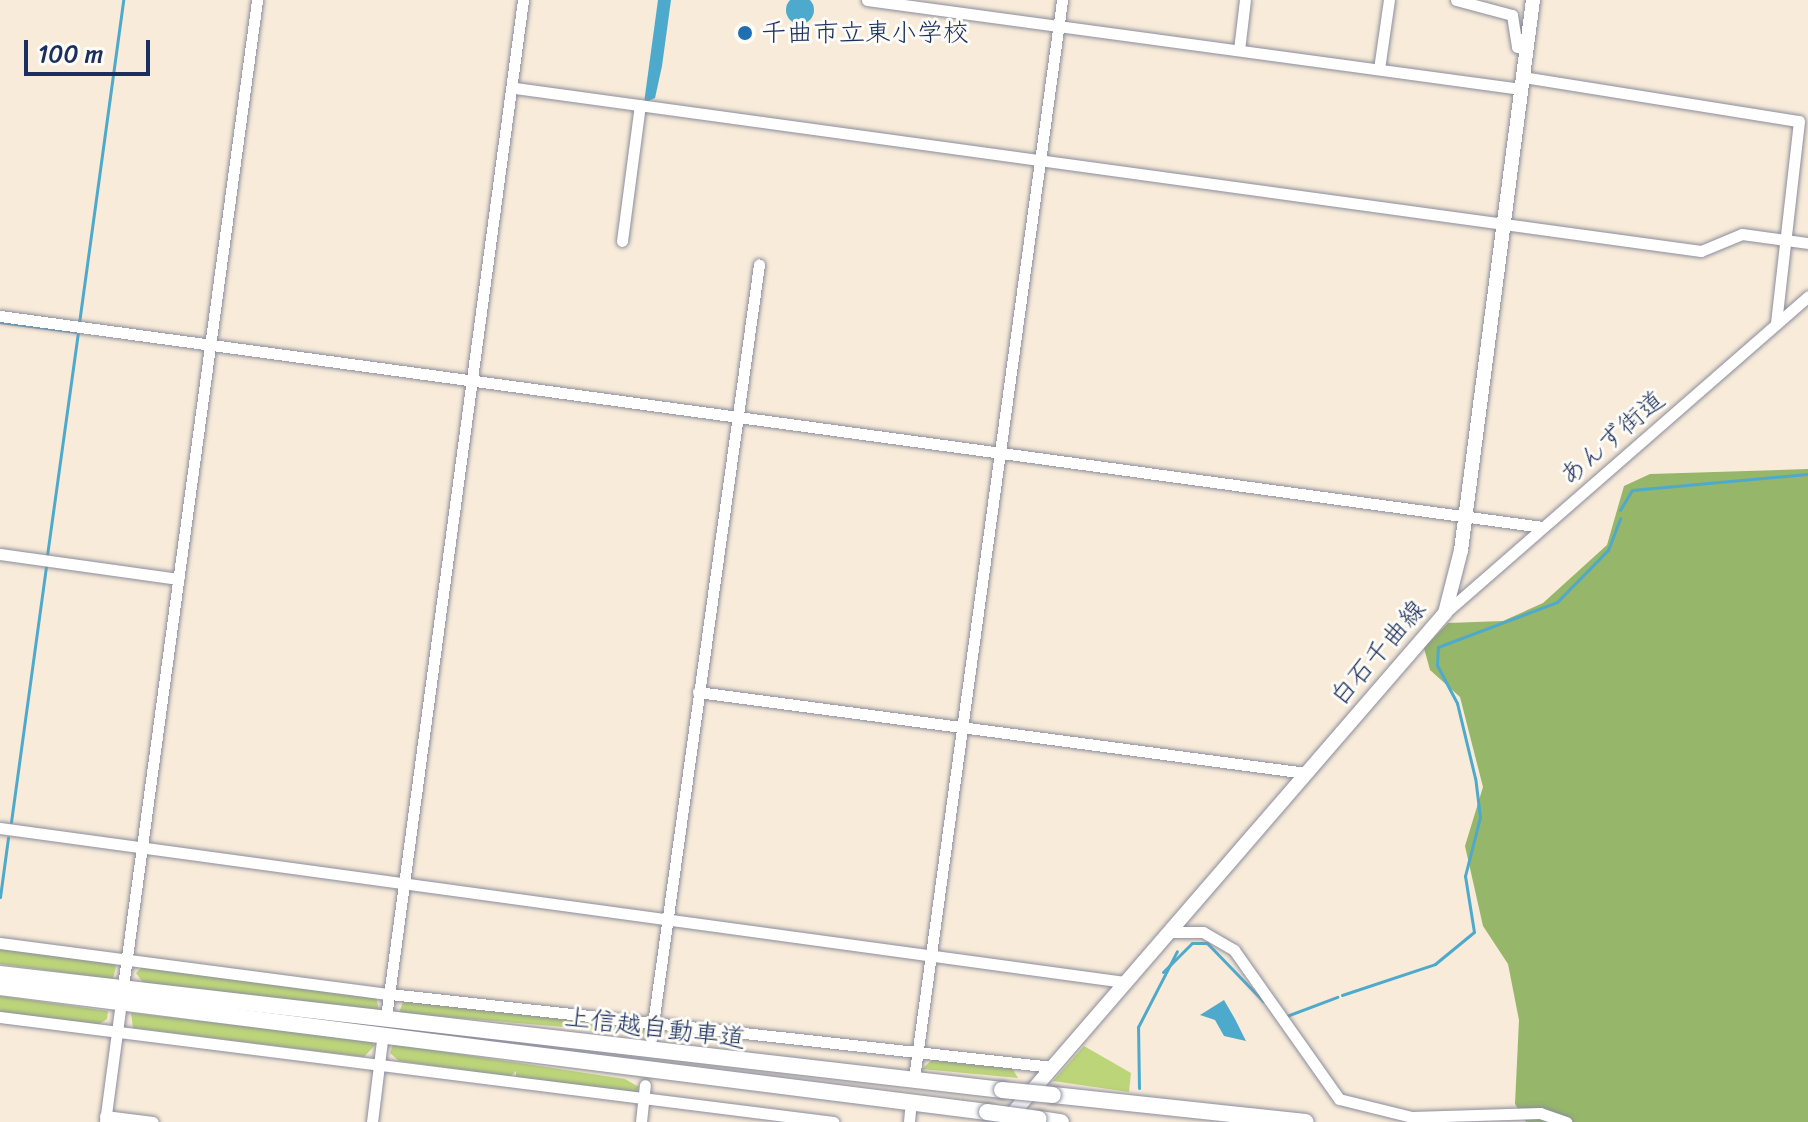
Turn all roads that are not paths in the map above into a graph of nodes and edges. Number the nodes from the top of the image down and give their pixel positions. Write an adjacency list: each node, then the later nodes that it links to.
1 (257, 0): 25 (street)
2 (523, 0): 14 (street)
3 (867, 0): 9 (street)
4 (1062, 0): 9 (street)
5 (1245, 0): 11 (street)
6 (1389, 0): 12 (street)
7 (1456, 0): 10 (street)
8 (1533, 0): 10 (main road, 白石千曲線)
9 (1059, 25): 11 (street); 16 (street)
10 (1526, 49): 13 (main road, 白石千曲線)
11 (1239, 50): 12 (street)
12 (1379, 69): 13 (street)
13 (1522, 83): 17 (main road, 白石千曲線); 18 (street)
14 (515, 88): 15 (street); 26 (street)
15 (640, 105): 16 (street); 19 (street)
16 (1041, 161): 17 (street); 28 (street)
17 (1504, 225): 18 (street); 29 (main road, 白石千曲線)
18 (1782, 239): 20 (street); 24 (street)
19 (622, 241)
20 (1808, 243)
21 (759, 265): 27 (street)
22 (1808, 296): 24 (street, あんず街道)
23 (0, 316): 25 (street)
24 (1776, 324): 30 (street, あんず街道)
25 (210, 345): 26 (street); 32 (street)
26 (475, 381): 27 (street); 39 (street)
27 (738, 417): 28 (street); 34 (street)
28 (1000, 453): 29 (street); 35 (street)
29 (1465, 516): 30 (street); 33 (main road, 白石千曲線)
30 (1542, 527): 33 (street, あんず街道)
31 (0, 554): 32 (street)
32 (178, 579): 38 (street)
33 (1445, 613): 36 (main road, 白石千曲線)
34 (698, 692): 35 (street); 40 (street)
35 (963, 727): 36 (street); 43 (street)
36 (1306, 773): 41 (main road, 白石千曲線)
37 (0, 828): 38 (street)
38 (141, 848): 39 (street); 44 (street)
39 (406, 884): 40 (street); 49 (street)
40 (667, 920): 43 (street); 53 (street)
41 (1169, 932): 47 (main road, 白石千曲線); 71 (street)
42 (0, 943): 44 (street)
43 (932, 955): 47 (street); 57 (street)
44 (127, 959): 46 (street); 49 (street)
45 (0, 974): 70 (highway, 上信越自動車道, bridge)
46 (124, 979)
47 (1124, 982): 59 (main road, 白石千曲線)
48 (0, 987): 69 (highway, 上信越自動車道, bridge)
49 (390, 994): 51 (street); 53 (street)
50 (120, 1010): 54 (street)
51 (387, 1010)
52 (0, 1017): 54 (street)
53 (654, 1021): 55 (street); 57 (street)
54 (117, 1030): 58 (street); 63 (street)
55 (651, 1038)
56 (382, 1041): 58 (street)
57 (919, 1053): 59 (street); 60 (street)
58 (380, 1062): 62 (street); 65 (street)
59 (1052, 1067): 68 (main road, 白石千曲線)
60 (915, 1071)
61 (645, 1085): 62 (street)
62 (643, 1102): 66 (street); 67 (street)
63 (105, 1119): 64 (street)
64 (153, 1122)
65 (372, 1122)
66 (641, 1122)
67 (833, 1122)
68 (1006, 1122)
69 (1061, 1122)
70 (1306, 1122)
71 (1566, 1122)

